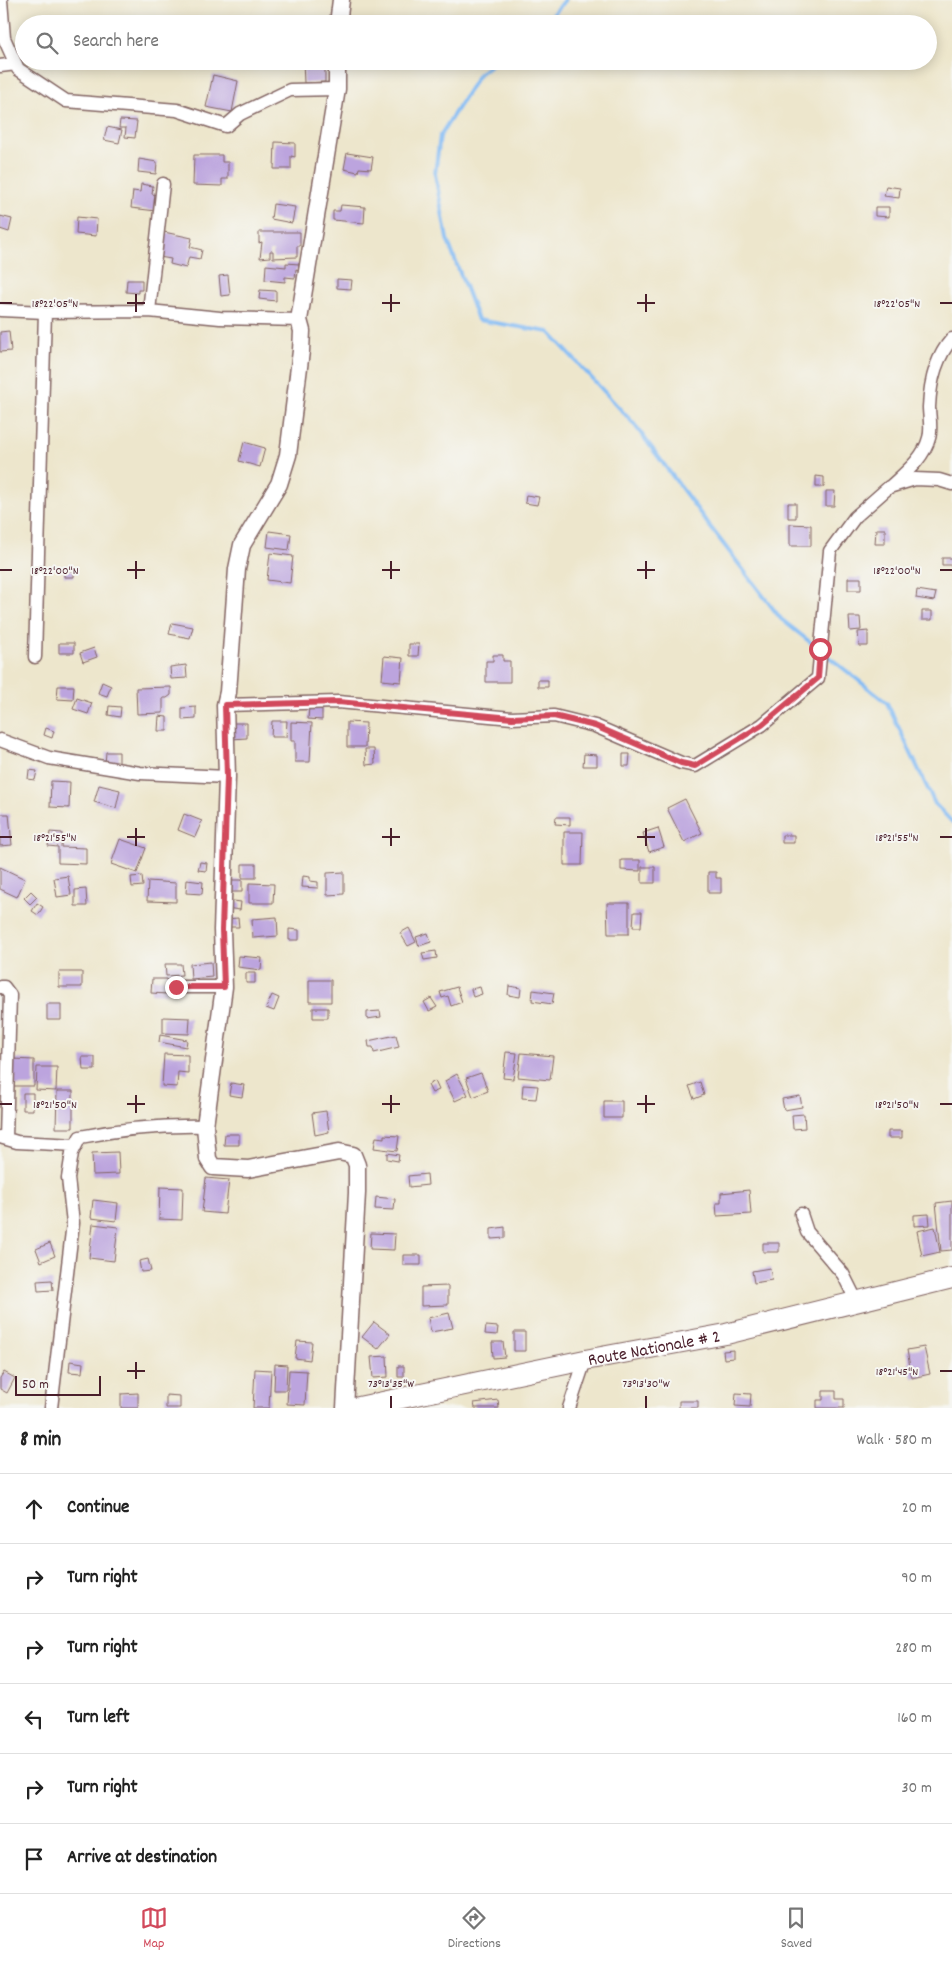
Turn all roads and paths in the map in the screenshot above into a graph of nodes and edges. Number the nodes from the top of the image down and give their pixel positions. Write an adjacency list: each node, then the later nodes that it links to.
1 (1, 0): 4 (street)
2 (341, 0): 3 (street)
3 (339, 15)
4 (15, 62)
5 (15, 64): 6 (street)
6 (0, 66)
7 (20, 70): 9 (street)
8 (337, 70): 9 (street)
9 (337, 89): 14 (street)
10 (163, 184): 13 (street)
11 (0, 310): 12 (street)
12 (45, 312): 13 (street); 18 (street)
13 (149, 312): 14 (street)
14 (299, 320): 19 (street)
15 (952, 338): 17 (street)
16 (952, 484): 17 (street)
17 (889, 487): 19 (street)
18 (35, 657)
19 (225, 705): 21 (street)
20 (0, 740): 21 (street)
21 (227, 777): 24 (street)
22 (0, 987): 26 (street)
23 (176, 987): 24 (street)
24 (224, 987): 25 (street)
25 (205, 1126): 27 (street); 34 (street)
26 (3, 1138): 27 (street)
27 (76, 1146): 33 (street)
28 (801, 1214): 30 (street)
29 (952, 1278): 30 (main road, Route Nationale # 2)
30 (857, 1302): 31 (main road, Route Nationale # 2)
31 (585, 1360): 32 (main road, Route Nationale # 2); 36 (street)
32 (394, 1404): 35 (main road, Route Nationale # 2)
33 (51, 1408)
34 (345, 1408)
35 (354, 1408)
36 (569, 1408)

